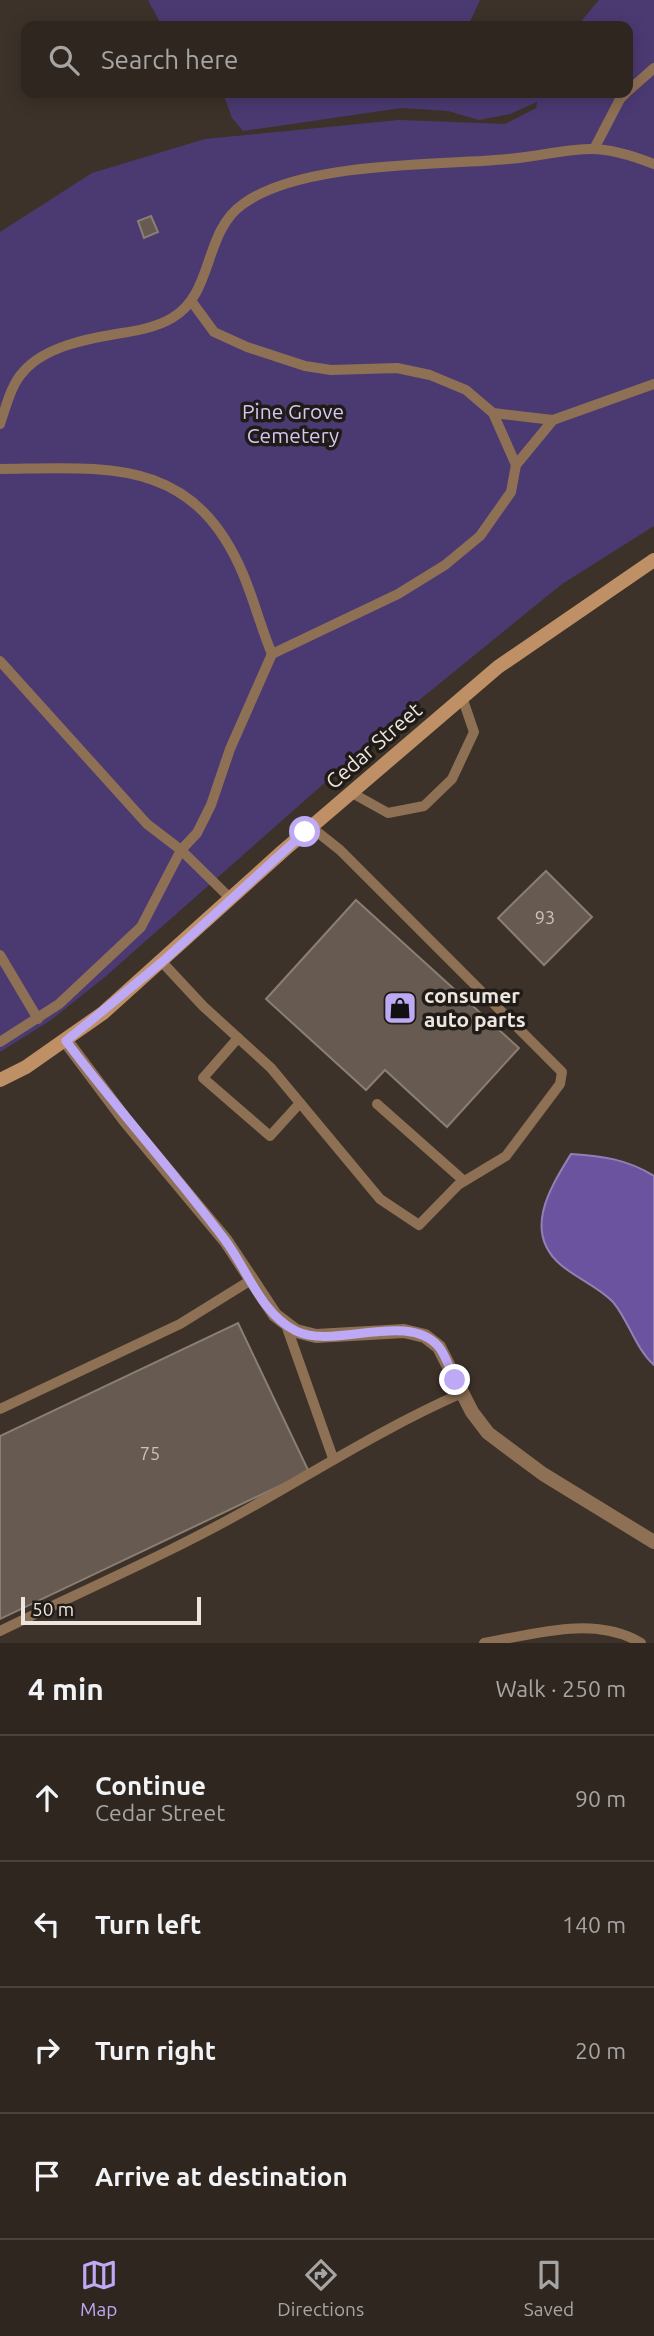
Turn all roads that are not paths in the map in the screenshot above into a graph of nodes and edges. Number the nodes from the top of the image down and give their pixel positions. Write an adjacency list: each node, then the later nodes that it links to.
1 (654, 68): 2 (lane)
2 (633, 87)
3 (621, 98): 4 (lane)
4 (594, 149): 5 (lane); 6 (lane)
5 (654, 164)
6 (192, 302): 8 (lane); 10 (lane)
7 (654, 384): 9 (lane)
8 (493, 413): 9 (lane); 11 (lane)
9 (553, 420): 11 (lane)
10 (0, 424)
11 (516, 465): 14 (lane)
12 (0, 469): 14 (lane)
13 (654, 560): 16 (main road, Cedar Street)
14 (271, 654): 19 (lane)
15 (0, 661): 19 (lane)
16 (462, 697): 17 (main road, Cedar Street); 17 (lane)
17 (352, 793): 18 (main road, Cedar Street)
18 (311, 827): 20 (main road, Cedar Street); 30 (lane)
19 (181, 850): 20 (lane); 23 (lane)
20 (231, 900): 22 (main road, Cedar Street)
21 (0, 956): 23 (lane)
22 (162, 962): 24 (lane); 25 (main road, Cedar Street)
23 (38, 1019): 26 (lane)
24 (238, 1038): 28 (lane); 28 (lane)
25 (66, 1041): 27 (main road, Cedar Street); 31 (street)
26 (0, 1042)
27 (0, 1080)
28 (300, 1103): 30 (lane)
29 (377, 1104): 30 (lane)
30 (464, 1181)
31 (251, 1280): 32 (street); 34 (lane)
32 (286, 1324): 33 (street); 35 (lane)
33 (462, 1394): 35 (lane); 36 (street)
34 (0, 1409)
35 (333, 1458): 37 (lane)
36 (654, 1542)
37 (0, 1631)
38 (484, 1643): 39 (lane)
39 (641, 1643)

